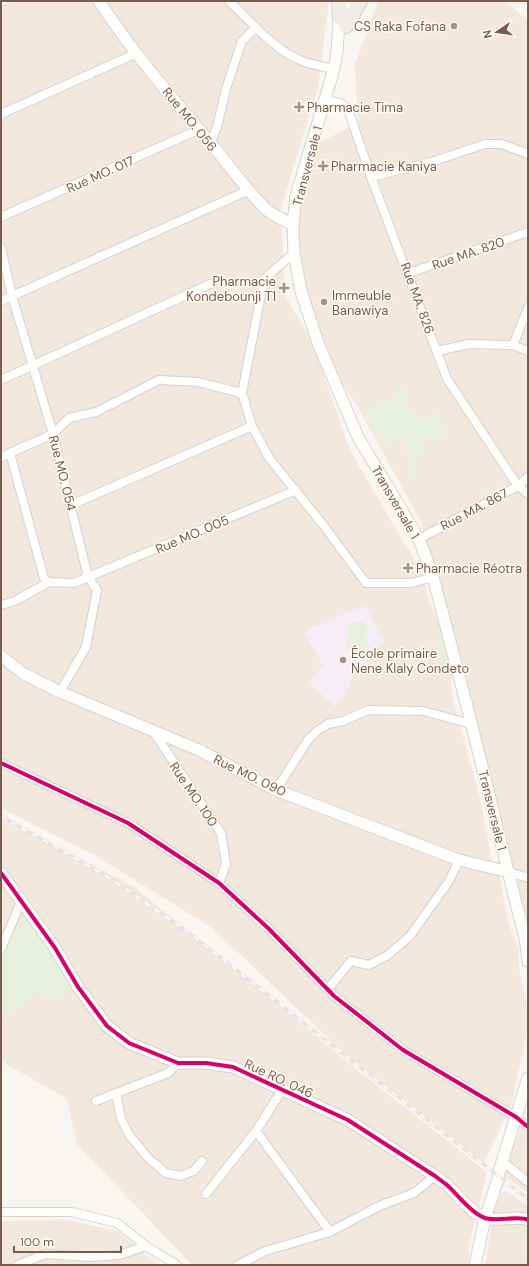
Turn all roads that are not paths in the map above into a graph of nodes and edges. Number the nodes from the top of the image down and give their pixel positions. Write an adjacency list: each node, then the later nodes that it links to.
1 (4, 1): 7 (street)
2 (99, 1): 10 (street, Rue MO. 056)
3 (229, 1): 9 (street)
4 (340, 1): 8 (highway)
5 (348, 1): 8 (street, Transversale 1)
6 (360, 1): 8 (highway)
7 (1, 2)
8 (343, 22): 11 (street, Transversale 1)
9 (256, 26): 11 (street); 15 (street)
10 (137, 53): 13 (street); 14 (street, Rue MO. 056)
11 (334, 69): 12 (street, Transversale 1)
12 (325, 100): 17 (street, Rue MA. 826); 20 (street, Transversale 1)
13 (1, 114)
14 (198, 130): 15 (street, Rue MO. 056); 19 (street, Rue MO. 017)
15 (213, 146): 18 (street, Rue MO. 056)
16 (528, 154): 17 (street)
17 (371, 177): 24 (street, Rue MA. 826)
18 (249, 190): 20 (street, Rue MO. 056); 26 (street)
19 (1, 217)
20 (293, 225): 23 (street, Transversale 1)
21 (528, 232): 24 (street, Rue MA. 820)
22 (1, 248): 26 (street, Rue MO. 054)
23 (294, 253): 34 (street); 44 (street, Transversale 1)
24 (409, 274): 30 (street, Rue MA. 826)
25 (210, 284): 32 (street)
26 (12, 296): 27 (street); 32 (street, Rue MO. 054)
27 (1, 301)
28 (528, 308): 29 (street)
29 (513, 345): 30 (street); 31 (street)
30 (437, 351): 40 (street, Rue MA. 826)
31 (528, 351)
32 (32, 365): 33 (street); 36 (street, Rue MO. 054)
33 (1, 380)
34 (242, 393): 35 (street); 36 (street)
35 (252, 426): 41 (street); 43 (street)
36 (53, 434): 37 (street); 43 (street, Rue MO. 054)
37 (10, 453): 38 (street); 47 (street)
38 (1, 457)
39 (528, 477): 40 (street, Rue MA. 867)
40 (518, 486): 42 (street, Rue MA. 826); 44 (street, Rue MA. 867)
41 (296, 490): 45 (street, Rue MO. 005); 46 (street)
42 (528, 494)
43 (71, 505): 45 (street, Rue MO. 054)
44 (419, 539): 46 (street, Transversale 1)
45 (88, 577): 47 (street, Rue MO. 005); 50 (street, Rue MO. 054)
46 (433, 577): 51 (street, Transversale 1)
47 (49, 582): 48 (street)
48 (1, 605)
49 (1, 656): 50 (street, Rue MO. 090)
50 (60, 692): 52 (street, Rue MO. 090)
51 (471, 724): 54 (street); 56 (street, Transversale 1)
52 (153, 731): 54 (street, Rue MO. 090); 59 (street, Rue MO. 100)
53 (1, 763): 59 (street)
54 (276, 790): 55 (street, Rue MO. 090)
55 (459, 860): 56 (street, Rue MO. 090); 63 (street)
56 (509, 872): 58 (street); 62 (street, Transversale 1)
57 (1, 873): 60 (street, Rue RO. 046)
58 (528, 878)
59 (219, 883): 63 (street)
60 (21, 902): 61 (street); 64 (street, Rue RO. 046)
61 (1, 949)
62 (528, 961)
63 (328, 989): 69 (street)
64 (178, 1063): 66 (street, Rue RO. 046); 67 (street)
65 (528, 1078): 69 (street)
66 (282, 1090): 71 (street); 74 (street, Rue RO. 046)
67 (116, 1093): 68 (street); 72 (street)
68 (96, 1101)
69 (516, 1116): 70 (street); 73 (street)
70 (528, 1127)
71 (256, 1131): 76 (street); 80 (street)
72 (202, 1161)
73 (502, 1161): 75 (street); 78 (street)
74 (434, 1176): 78 (street, Rue RO. 046); 80 (street)
75 (528, 1182)
76 (206, 1194)
77 (1, 1212): 81 (street)
78 (485, 1218): 79 (street); 85 (street)
79 (528, 1220)
80 (330, 1232): 84 (street)
81 (146, 1246): 82 (street); 83 (street)
82 (18, 1265)
83 (177, 1265)
84 (238, 1265)
85 (475, 1265)

